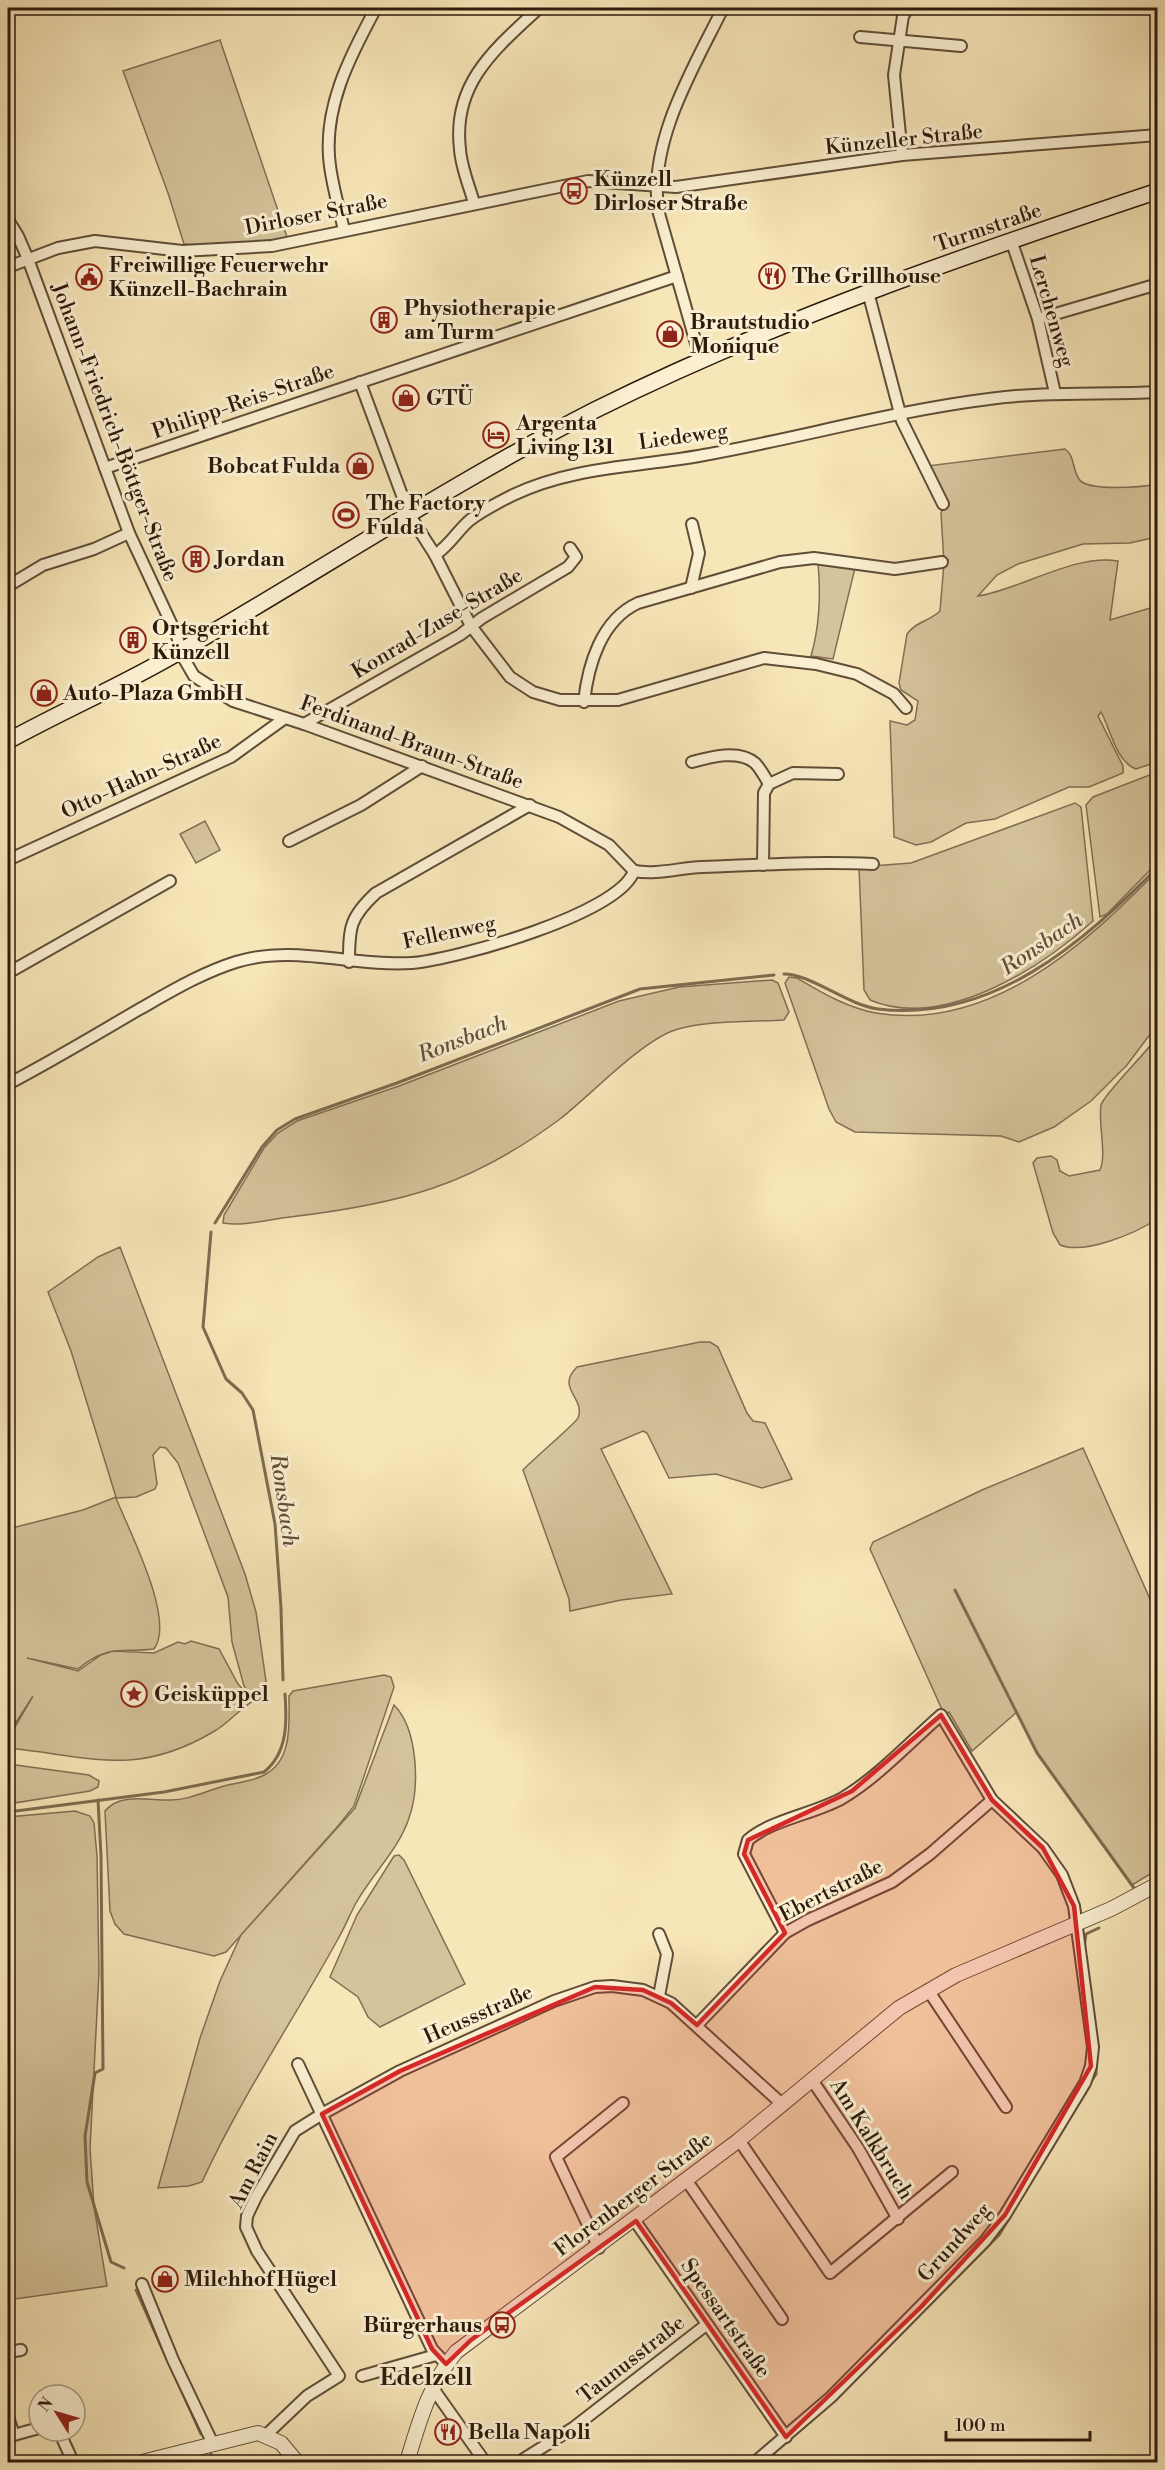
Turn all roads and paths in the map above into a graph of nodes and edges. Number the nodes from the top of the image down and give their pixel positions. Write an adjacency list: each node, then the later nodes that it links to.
1 (376, 8): 14 (street)
2 (539, 8): 12 (street)
3 (723, 8): 10 (street)
4 (908, 8): 6 (street)
5 (860, 37): 6 (street)
6 (899, 42): 7 (street); 9 (street)
7 (961, 46)
8 (1158, 135): 9 (street, Künzeller Straße)
9 (902, 155): 10 (street, Künzeller Straße)
10 (655, 185): 12 (street, Dirloser Straße); 18 (street)
11 (1158, 191): 15 (main road, Turmstraße)
12 (474, 203): 14 (street, Dirloser Straße)
13 (8, 220): 16 (street)
14 (344, 230): 16 (street, Dirloser Straße)
15 (1011, 240): 20 (main road, Turmstraße); 21 (street, Lerchenweg)
16 (28, 259): 17 (street, Dirloser Straße); 27 (street, Johann-Friedrich-Böttger-Straße)
17 (8, 267)
18 (677, 276): 22 (street); 23 (street, Philipp-Reis-Straße)
19 (1158, 284): 21 (street)
20 (868, 292): 22 (main road, Turmstraße); 26 (street)
21 (1038, 319): 25 (street, Lerchenweg)
22 (701, 361): 29 (main road, Turmstraße)
23 (360, 382): 27 (street, Philipp-Reis-Straße); 29 (street, Philipp-Reis-Straße)
24 (1158, 392): 25 (street, Liedeweg)
25 (1055, 393): 26 (street, Liedeweg)
26 (899, 413): 28 (street); 33 (street, Liedeweg)
27 (105, 468): 31 (street, Johann-Friedrich-Böttger-Straße)
28 (943, 504)
29 (409, 514): 33 (street); 38 (main road, Turmstraße)
30 (692, 524): 36 (street)
31 (129, 533): 35 (street); 38 (street, Johann-Friedrich-Böttger-Straße)
32 (570, 548): 37 (street, Konrad-Zuse-Straße)
33 (435, 555): 37 (street)
34 (942, 562): 36 (street)
35 (8, 586)
36 (691, 588): 39 (street)
37 (471, 626): 39 (street); 42 (street, Konrad-Zuse-Straße)
38 (181, 651): 41 (street, Ferdinand-Braun-Straße); 43 (main road, Turmstraße)
39 (584, 702): 40 (street)
40 (906, 708)
41 (285, 718): 42 (street, Ferdinand-Braun-Straße); 50 (street, Otto-Hahn-Straße)
42 (304, 724): 45 (street, Ferdinand-Braun-Straße)
43 (8, 741)
44 (693, 762): 47 (street)
45 (422, 766): 48 (street, Ferdinand-Braun-Straße); 49 (street)
46 (838, 774): 47 (street)
47 (769, 783): 52 (street)
48 (530, 805): 53 (street, Ferdinand-Braun-Straße); 55 (street)
49 (289, 841)
50 (8, 860)
51 (873, 864): 52 (street)
52 (763, 865): 53 (street)
53 (633, 871): 55 (street, Fellenweg)
54 (170, 881): 56 (street)
55 (349, 962): 57 (street, Fellenweg)
56 (8, 974)
57 (8, 1084)
58 (992, 1800): 60 (street, Grundweg); 61 (street, Ebertstraße); 61 (street, Grundweg)
59 (1158, 1884): 60 (street, Florenberger Straße)
60 (1076, 1923): 63 (street, Florenberger Straße); 89 (street, Grundweg)
61 (785, 1933): 65 (street, Ebertstraße)
62 (659, 1935): 64 (street)
63 (927, 1990): 67 (street, Florenberger Straße); 70 (street)
64 (659, 1996): 65 (street, Heussstraße); 71 (street, Heussstraße)
65 (697, 2025): 69 (street, Heussstraße)
66 (298, 2064): 71 (street)
67 (812, 2080): 69 (street, Florenberger Straße); 75 (street, Am Kalkbruch)
68 (622, 2103): 77 (street)
69 (783, 2105): 72 (street, Florenberger Straße)
70 (1006, 2107)
71 (322, 2114): 83 (street); 84 (street, Am Rain)
72 (739, 2140): 74 (street, Florenberger Straße); 75 (street, Am Kalkbruch)
73 (952, 2172): 75 (street, Am Kalkbruch)
74 (687, 2181): 76 (street, Florenberger Straße); 79 (street)
75 (898, 2219)
76 (636, 2221): 77 (street, Florenberger Straße); 80 (street, Spessartstraße)
77 (599, 2248): 83 (street, Florenberger Straße)
78 (142, 2284): 91 (street)
79 (782, 2319)
80 (706, 2325): 89 (street, Spessartstraße); 97 (street, Taunusstraße)
81 (21, 2350): 82 (street)
82 (8, 2352)
83 (441, 2360): 84 (street); 85 (street, Florenberger Straße)
84 (339, 2376): 88 (street)
85 (432, 2387): 95 (street, Florenberger Straße); 96 (street)
86 (8, 2417): 87 (street)
87 (27, 2431)
88 (266, 2435): 91 (street); 94 (street)
89 (786, 2437): 98 (street, Grundweg)
90 (64, 2443): 92 (street)
91 (213, 2444): 93 (street)
92 (73, 2463)
93 (142, 2463)
94 (297, 2463)
95 (407, 2463)
96 (485, 2463)
97 (519, 2463)
98 (755, 2463)

